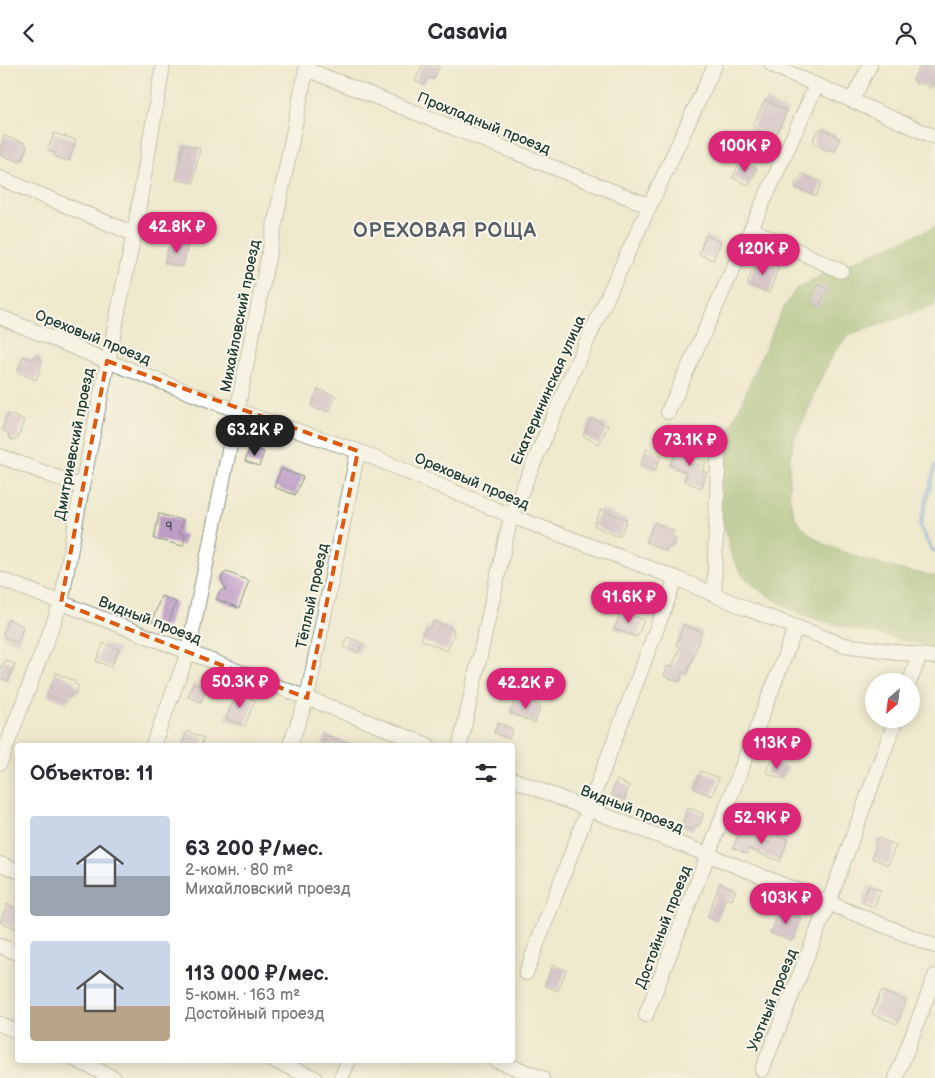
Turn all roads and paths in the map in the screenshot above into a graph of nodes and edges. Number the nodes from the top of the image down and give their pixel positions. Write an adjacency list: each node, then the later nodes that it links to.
1 (163, 65): 12 (street, Дмитриевский проезд)
2 (715, 65): 10 (street, Екатерининская улица)
3 (772, 65): 6 (street)
4 (870, 65): 7 (street)
5 (306, 67): 10 (street, Прохладный проезд); 16 (street, Михайловский проезд)
6 (816, 86): 7 (street); 11 (street)
7 (852, 100): 8 (street)
8 (935, 137)
9 (0, 178): 12 (street)
10 (650, 206): 22 (street, Екатерининская улица)
11 (751, 229): 13 (street); 17 (street)
12 (134, 234): 15 (street, Дмитриевский проезд)
13 (841, 271)
14 (0, 317): 15 (street, Ореховый проезд)
15 (108, 361): 16 (street, Ореховый проезд); 21 (street, Дмитриевский проезд)
16 (238, 411): 19 (street, Ореховый проезд); 28 (street, Михайловский проезд)
17 (668, 412)
18 (719, 433): 25 (street)
19 (358, 451): 22 (street, Ореховый проезд); 32 (street, Тёплый проезд)
20 (0, 456): 21 (street)
21 (82, 487): 26 (street, Дмитриевский проезд)
22 (511, 516): 23 (street, Ореховый проезд); 37 (street, Екатерининская улица)
23 (676, 578): 25 (street, Ореховый проезд); 40 (street)
24 (0, 579): 26 (street, Видный проезд)
25 (714, 595): 27 (street, Ореховый проезд)
26 (61, 603): 28 (street, Видный проезд); 38 (street, Дмитриевский проезд)
27 (796, 627): 29 (street, Ореховый проезд); 41 (street, Достойный проезд)
28 (188, 653): 32 (street, Видный проезд); 34 (street, Михайловский проезд)
29 (920, 655): 30 (street, Ореховый проезд); 31 (street)
30 (935, 657)
31 (913, 673)
32 (308, 698): 35 (street, Тёплый проезд); 36 (street, Видный проезд)
33 (893, 728): 44 (street, Уютный проезд)
34 (154, 743)
35 (291, 743)
36 (423, 743)
37 (460, 743)
38 (0, 763)
39 (515, 780): 40 (street, Видный проезд)
40 (588, 809): 41 (street, Видный проезд); 48 (street)
41 (709, 855): 44 (street, Видный проезд); 50 (street, Достойный проезд)
42 (0, 865): 43 (street)
43 (15, 870)
44 (828, 904): 46 (street, Видный проезд); 57 (street, Уютный проезд)
45 (0, 946): 47 (street)
46 (935, 946)
47 (15, 952)
48 (526, 973)
49 (935, 976): 62 (street)
50 (646, 1015)
51 (0, 1024): 52 (street)
52 (15, 1031)
53 (82, 1063): 58 (street)
54 (279, 1063): 59 (street)
55 (348, 1063): 60 (street)
56 (504, 1063): 61 (street)
57 (762, 1069)
58 (114, 1078)
59 (315, 1078)
60 (342, 1078)
61 (542, 1078)
62 (896, 1078)

